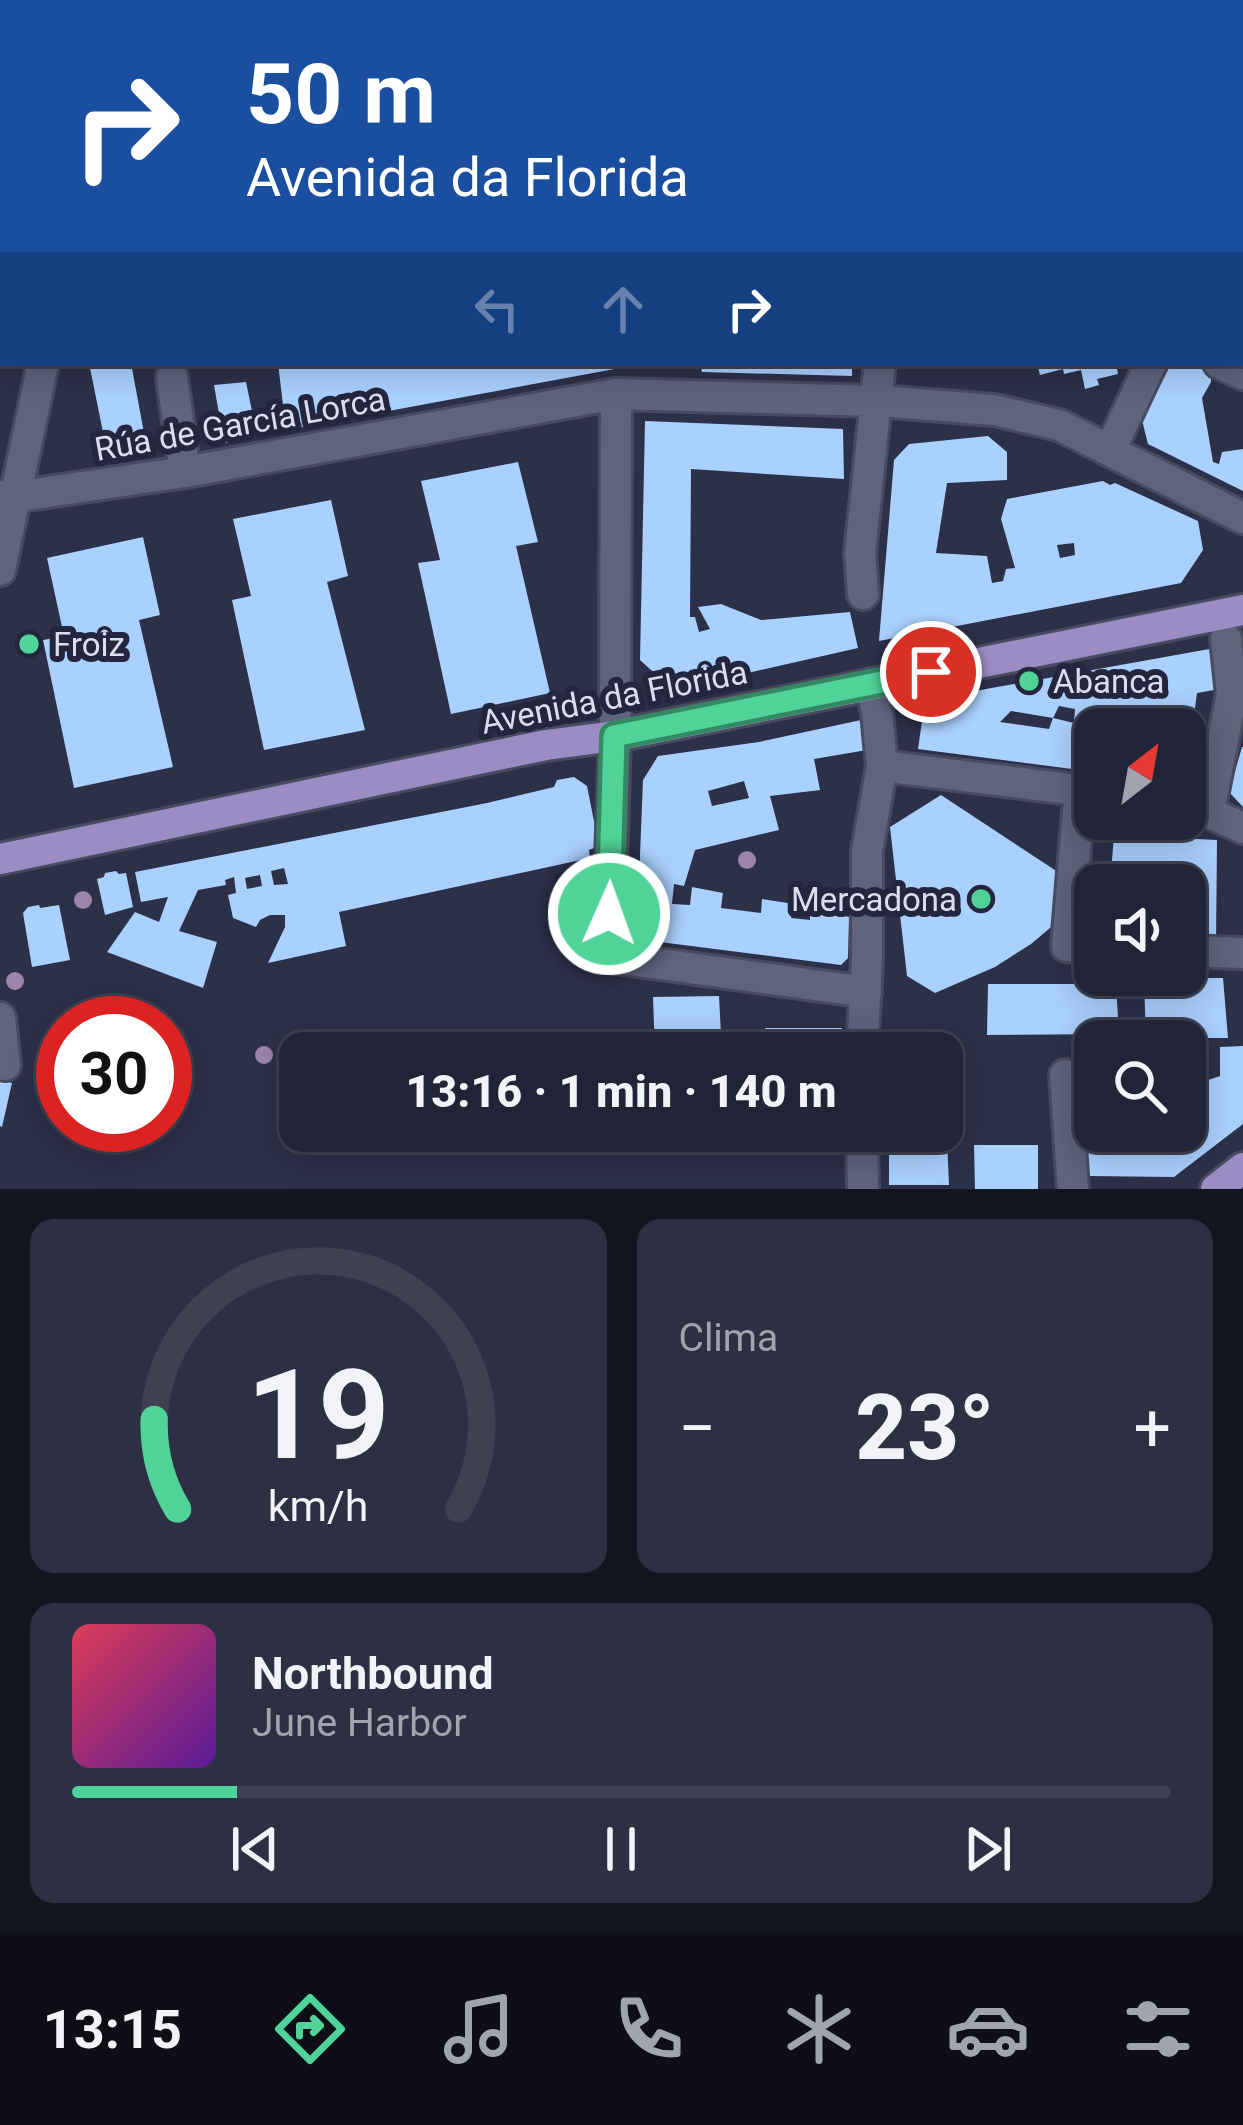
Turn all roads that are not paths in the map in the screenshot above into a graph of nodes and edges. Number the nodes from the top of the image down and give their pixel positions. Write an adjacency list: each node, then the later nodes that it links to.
1 (42, 366): 9 (street)
2 (880, 366): 6 (street)
3 (1150, 366): 7 (street)
4 (172, 378): 8 (street)
5 (616, 394): 6 (street, Rúa de García Lorca); 8 (street, Rúa de García Lorca); 17 (street)
6 (878, 400): 7 (street, Rúa de García Lorca); 13 (street)
7 (1111, 450): 10 (street, Rúa de García Lorca)
8 (185, 472): 9 (street, Rúa de García Lorca)
9 (7, 496): 11 (street)
10 (1243, 518)
11 (3, 529): 12 (street)
12 (0, 570)
13 (863, 594)
14 (1243, 610): 16 (main road, Avenida da Florida)
15 (1226, 639): 19 (street)
16 (871, 684): 17 (main road, Avenida da Florida); 18 (street)
17 (614, 736): 23 (main road, Avenida da Florida); 28 (street)
18 (882, 766): 20 (street); 28 (street)
19 (1206, 777)
20 (1074, 800)
21 (1206, 810): 22 (street)
22 (1243, 828)
23 (0, 859)
24 (1074, 896): 25 (street)
25 (1074, 946)
26 (1206, 952): 27 (street)
27 (1243, 953)
28 (866, 992): 30 (street)
29 (0, 1018): 31 (street)
30 (863, 1032)
31 (5, 1065)
32 (1065, 1075): 36 (street)
33 (862, 1152): 35 (street)
34 (1243, 1168): 37 (main road)
35 (862, 1189)
36 (1073, 1189)
37 (1216, 1189)

